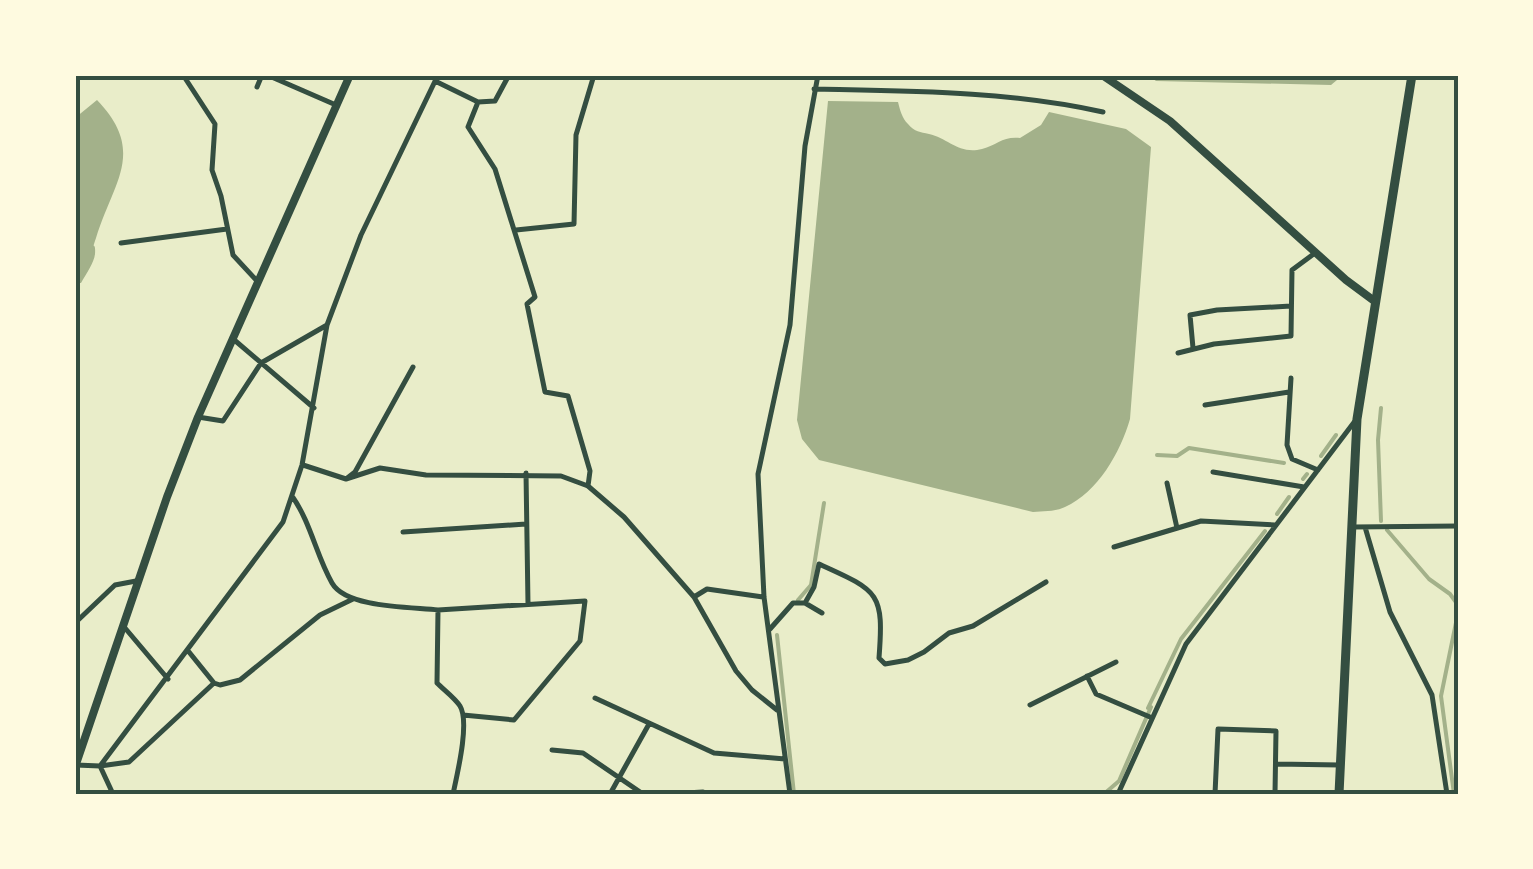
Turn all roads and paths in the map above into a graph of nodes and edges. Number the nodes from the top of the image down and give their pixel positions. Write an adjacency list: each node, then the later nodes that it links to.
1 (182, 75): 15 (street)
2 (265, 75): 10 (street); 13 (street)
3 (350, 75): 13 (street)
4 (509, 75): 12 (street)
5 (594, 75): 16 (street)
6 (818, 75): 11 (street)
7 (1102, 75): 18 (street)
8 (1412, 75): 20 (main road)
9 (437, 78): 12 (street); 22 (street)
10 (257, 87)
11 (814, 88): 14 (street); 56 (street)
12 (478, 102): 16 (street)
13 (336, 105): 19 (street)
14 (1104, 112)
15 (228, 229): 17 (street); 19 (street)
16 (516, 230): 42 (street)
17 (121, 244)
18 (1315, 253): 20 (street); 21 (street)
19 (258, 282): 23 (street)
20 (1374, 300): 33 (main road)
21 (1291, 306): 24 (street); 24 (street)
22 (327, 324): 26 (street); 31 (street)
23 (232, 338): 26 (street); 32 (street)
24 (1193, 348): 25 (street)
25 (1178, 353)
26 (261, 362): 31 (street); 32 (street)
27 (413, 367): 40 (street)
28 (1291, 378): 29 (street)
29 (1289, 392): 30 (street); 36 (street)
30 (1205, 405)
31 (314, 408): 34 (street)
32 (198, 417): 53 (street)
33 (1356, 418): 36 (street); 48 (main road)
34 (302, 465): 40 (street); 44 (street)
35 (1242, 466): 39 (street)
36 (1318, 470): 43 (street)
37 (1213, 472): 39 (street)
38 (526, 473): 40 (street); 42 (street); 45 (street)
39 (1240, 477): 43 (street)
40 (346, 479)
41 (1167, 483): 50 (street)
42 (588, 486): 55 (street)
43 (1304, 487): 46 (street)
44 (292, 496): 57 (street); 65 (street)
45 (526, 524): 51 (street); 59 (street)
46 (1275, 525): 50 (street); 74 (street)
47 (1458, 526): 49 (street)
48 (1350, 527): 49 (street); 79 (main road)
49 (1365, 527): 94 (street)
50 (1176, 528): 52 (street)
51 (403, 532)
52 (1114, 547)
53 (138, 581): 62 (street); 63 (street)
54 (1046, 582): 58 (street)
55 (694, 597): 56 (street); 72 (street)
56 (764, 598): 64 (street)
57 (353, 599): 60 (street); 69 (street)
58 (804, 603): 61 (street); 64 (street)
59 (528, 604): 60 (street); 73 (street)
60 (438, 610): 73 (street)
61 (822, 613)
62 (75, 624)
63 (123, 626): 68 (street); 80 (street)
64 (770, 629): 72 (street)
65 (189, 652): 68 (street); 69 (street)
66 (1116, 662): 67 (street)
67 (1086, 676): 71 (street); 74 (street)
68 (168, 679): 81 (street)
69 (214, 683): 81 (street)
70 (595, 698): 75 (street)
71 (1030, 705)
72 (778, 711): 77 (street)
73 (462, 715): 85 (street)
74 (1150, 717): 90 (street)
75 (648, 724): 77 (street); 82 (street)
76 (552, 750): 82 (street)
77 (786, 760): 89 (street)
78 (1276, 764): 79 (street); 91 (street); 92 (street)
79 (1340, 765): 93 (main road)
80 (75, 766): 81 (street)
81 (100, 766): 84 (street)
82 (622, 776): 86 (street); 87 (street)
83 (703, 792): 88 (street)
84 (114, 794)
85 (452, 794)
86 (610, 794)
87 (644, 794)
88 (672, 794)
89 (790, 794)
90 (1118, 794)
91 (1215, 794)
92 (1275, 794)
93 (1339, 794)
94 (1446, 794)

